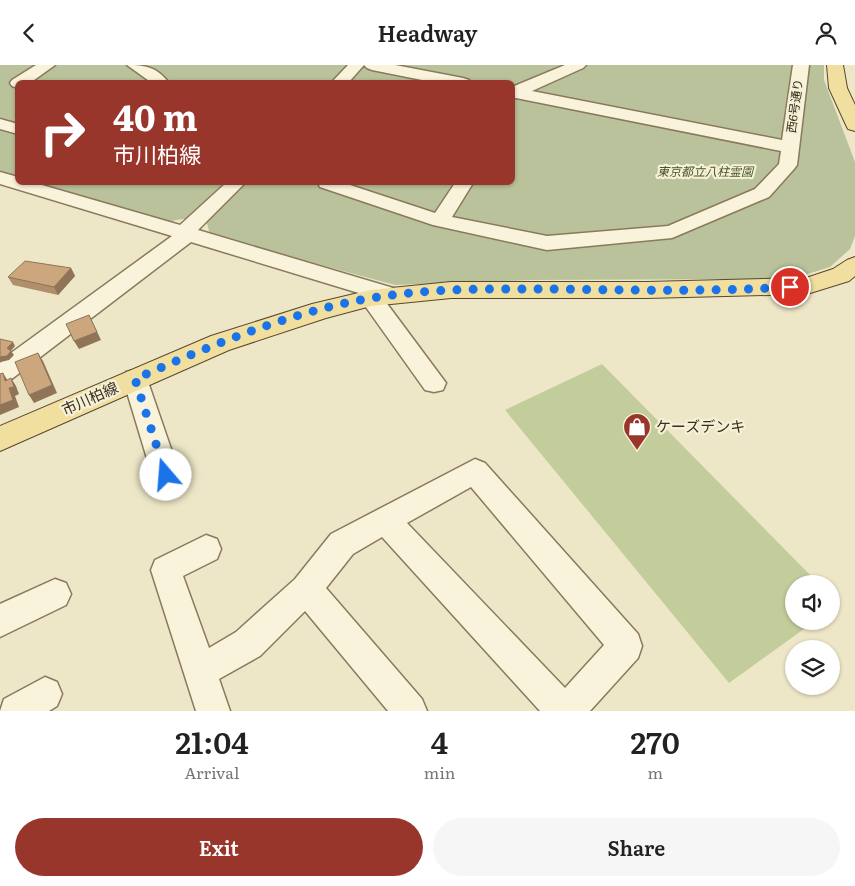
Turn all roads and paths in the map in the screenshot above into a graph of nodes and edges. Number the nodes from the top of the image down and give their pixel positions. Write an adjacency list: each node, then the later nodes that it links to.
1 (25, 65): 13 (street)
2 (47, 65): 9 (street)
3 (135, 65): 10 (street)
4 (358, 65): 11 (street)
5 (372, 65): 12 (street)
6 (578, 65): 14 (street)
7 (801, 65): 19 (street, 西6号通り)
8 (836, 65): 17 (main road)
9 (18, 80)
10 (158, 80)
11 (342, 80)
12 (448, 80)
13 (10, 84)
14 (515, 96)
15 (515, 96): 19 (street)
16 (0, 124): 18 (street)
17 (855, 125)
18 (15, 128)
19 (789, 147): 24 (street, 西6号通り)
20 (4, 184): 25 (street)
21 (234, 185): 25 (street)
22 (333, 185): 24 (street, 西6号通り)
23 (463, 185): 24 (street)
24 (440, 221)
25 (187, 233): 27 (street); 28 (street)
26 (855, 265): 27 (main road, 市川柏線)
27 (382, 297): 29 (main road, 市川柏線); 30 (street)
28 (0, 374)
29 (135, 379): 31 (main road, 市川柏線); 32 (street)
30 (434, 383)
31 (0, 439)
32 (166, 475)
33 (386, 521): 35 (street); 43 (street); 44 (street)
34 (206, 549): 38 (street)
35 (306, 589): 38 (street); 42 (street)
36 (54, 594): 37 (street)
37 (0, 621)
38 (200, 672): 41 (street)
39 (45, 694): 40 (street)
40 (16, 711)
41 (213, 711)
42 (410, 711)
43 (562, 711)
44 (567, 711)

